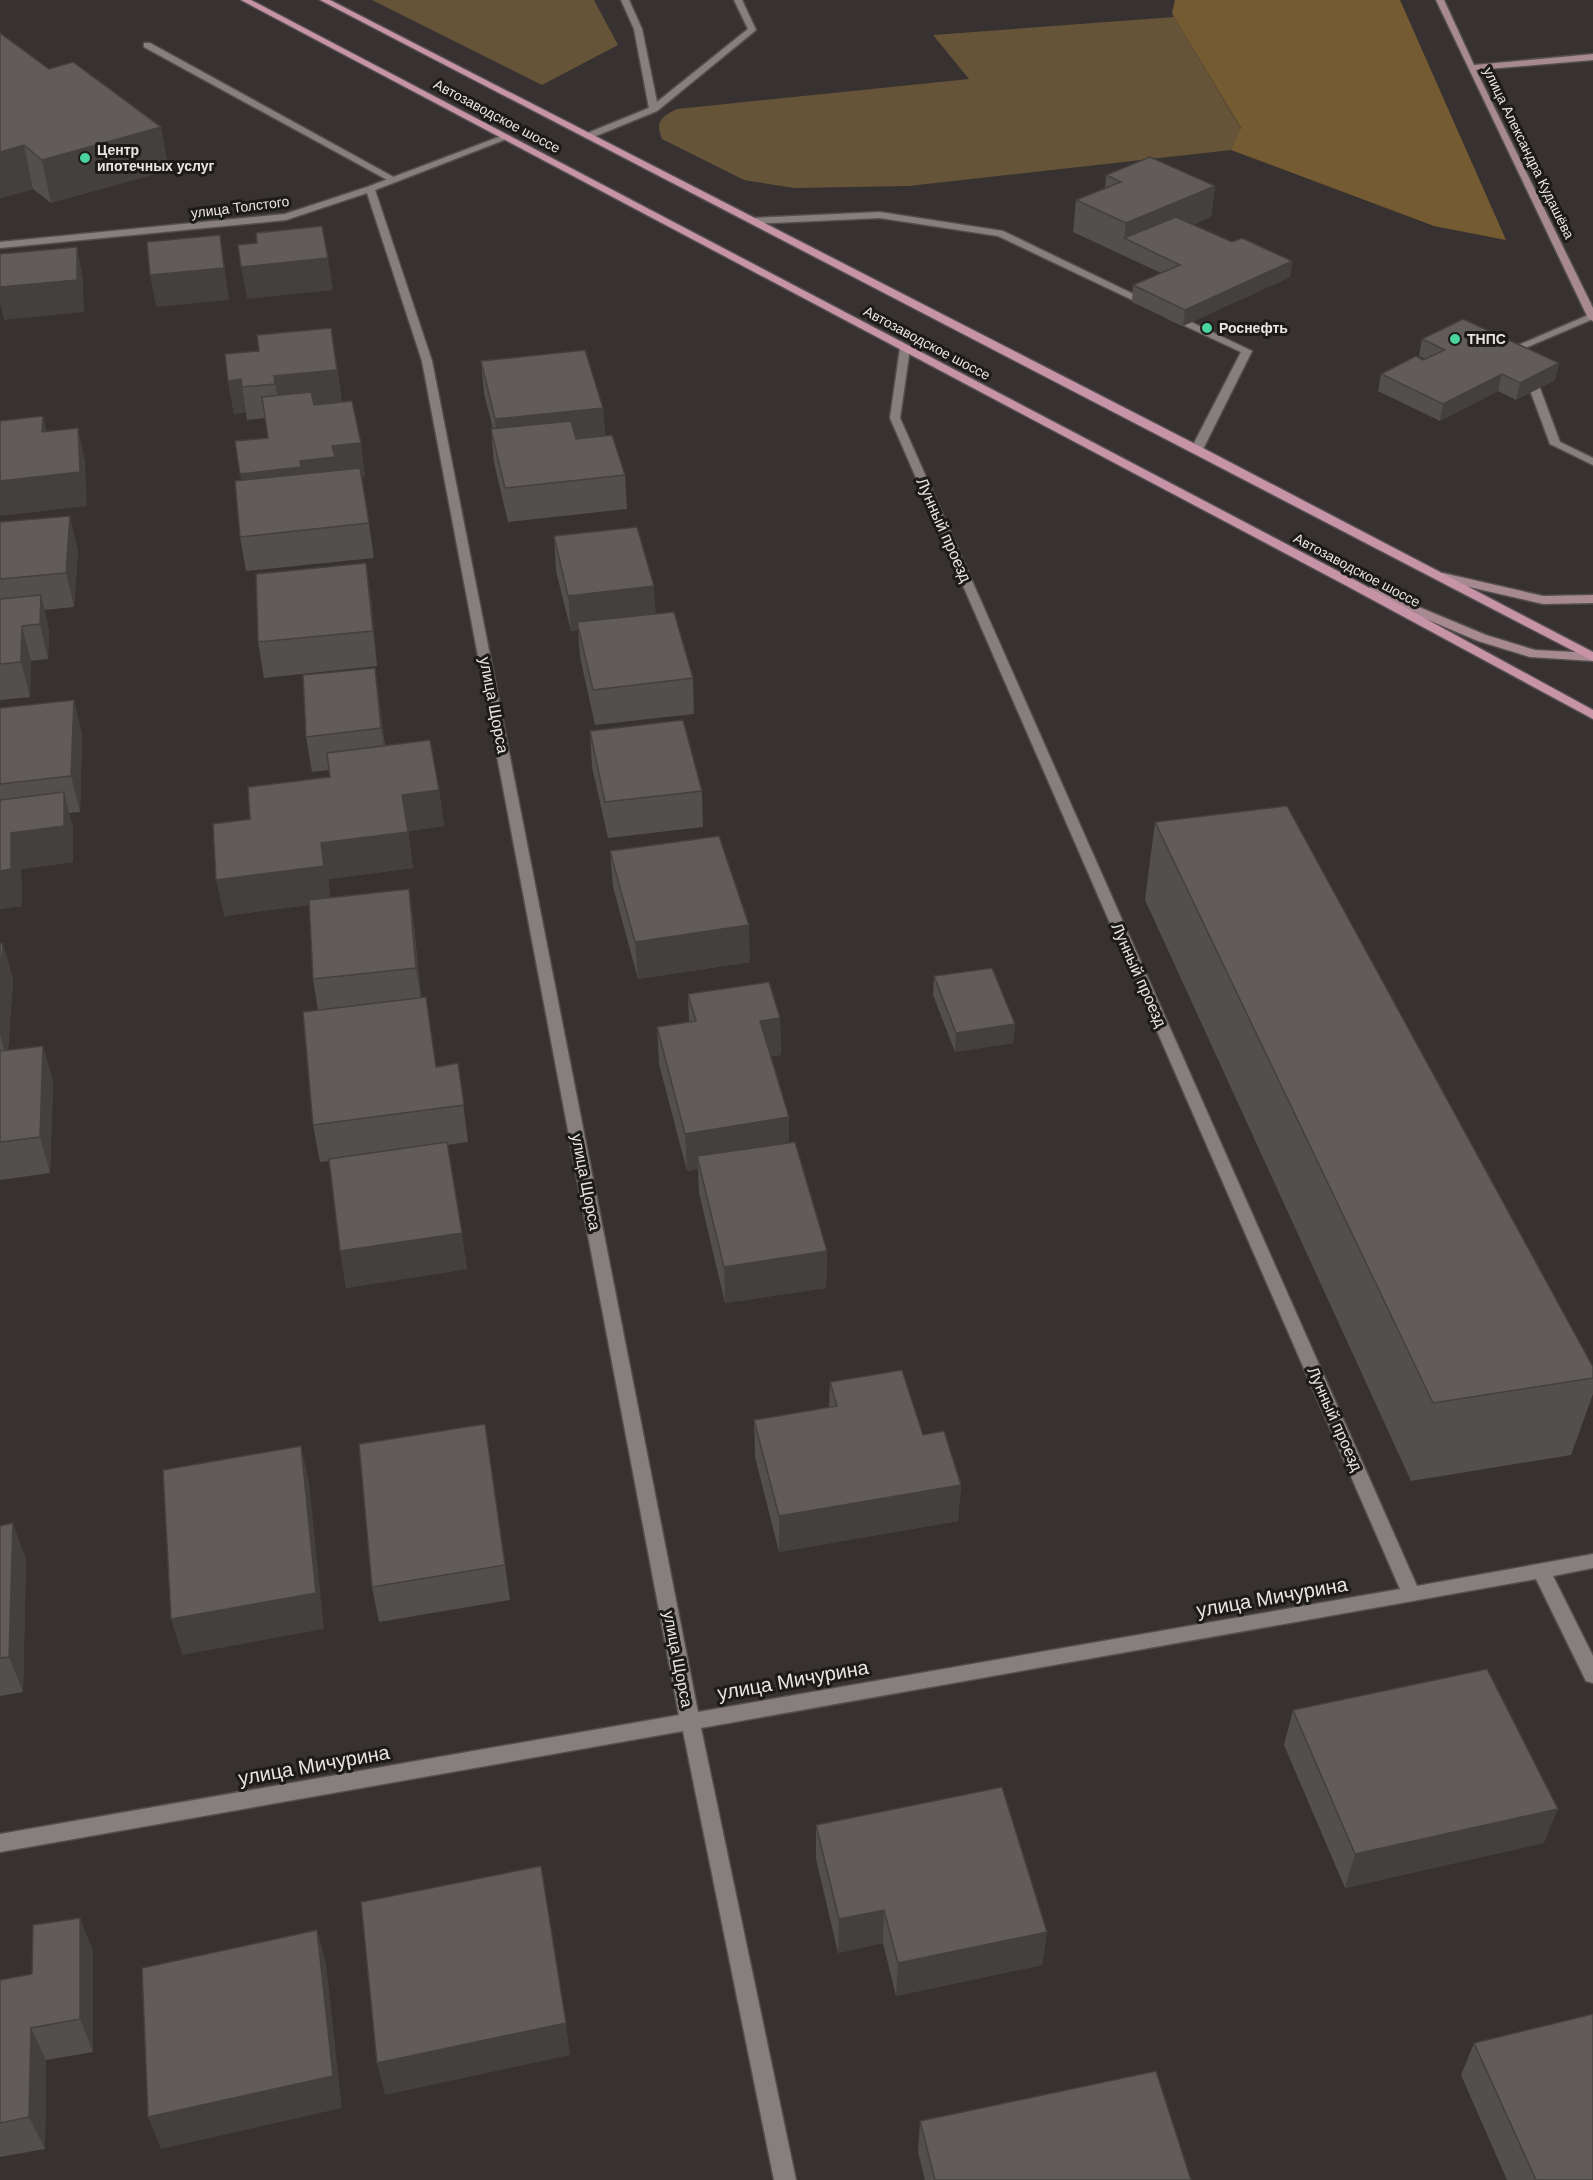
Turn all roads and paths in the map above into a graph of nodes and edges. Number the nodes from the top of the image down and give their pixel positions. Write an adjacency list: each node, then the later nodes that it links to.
1 (245, 0): 11 (main road, Автозаводское шоссе)
2 (324, 0): 10 (main road, Автозаводское шоссе)
3 (625, 0): 9 (street)
4 (738, 0): 9 (street)
5 (1440, 0): 8 (main road, улица Александра Кудашёва)
6 (147, 45): 12 (street)
7 (1593, 57): 8 (main road)
8 (1471, 68): 16 (main road, улица Александра Кудашёва)
9 (654, 109): 10 (street)
10 (588, 136): 14 (main road, Автозаводское шоссе)
11 (507, 137): 12 (street, улица Толстого); 17 (main road, Автозаводское шоссе)
12 (394, 180): 13 (street, улица Толстого)
13 (370, 189): 15 (street, улица Толстого); 29 (street, улица Щорса)
14 (753, 221): 18 (main road, Автозаводское шоссе); 18 (street)
15 (0, 245)
16 (1592, 317): 19 (street)
17 (905, 348): 21 (main road, Автозаводское шоссе); 27 (street, Лунный проезд)
18 (1197, 449): 20 (main road, Автозаводское шоссе)
19 (1593, 462)
20 (1443, 577): 22 (main road, Автозаводское шоссе); 23 (main road, Автозаводское шоссе)
21 (1349, 582): 23 (main road); 24 (main road, Автозаводское шоссе)
22 (1593, 599)
23 (1593, 657)
24 (1593, 716)
25 (1593, 1561): 26 (street, улица Мичурина)
26 (1541, 1571): 27 (street, улица Мичурина); 28 (street)
27 (1412, 1595): 29 (street, улица Мичурина)
28 (1593, 1675)
29 (690, 1721): 30 (street, улица Мичурина); 31 (street, улица Щорса)
30 (0, 1843)
31 (785, 2180)

